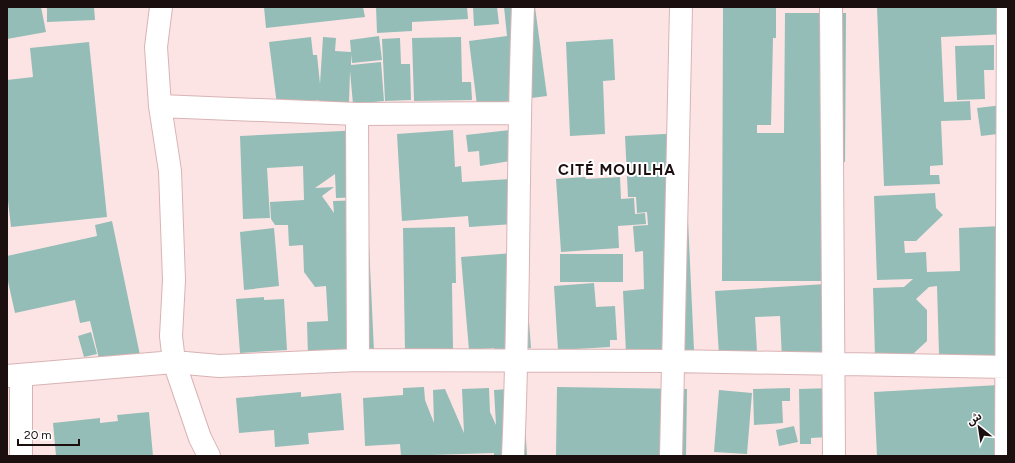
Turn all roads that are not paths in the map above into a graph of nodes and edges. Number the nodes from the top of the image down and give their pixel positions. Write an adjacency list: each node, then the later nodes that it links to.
1 (161, 7): 6 (street)
2 (523, 7): 7 (street)
3 (680, 7): 10 (street)
4 (831, 7): 13 (street)
5 (1008, 7): 14 (street)
6 (160, 106): 8 (street); 11 (street)
7 (519, 113): 8 (street); 12 (street)
8 (356, 114): 9 (street)
9 (358, 360): 11 (street); 12 (street)
10 (672, 361): 12 (street); 13 (street); 19 (street)
11 (174, 362): 15 (street); 17 (street)
12 (518, 362): 18 (street)
13 (834, 365): 14 (street); 20 (street)
14 (1007, 367): 21 (street)
15 (14, 375): 16 (street)
16 (21, 456)
17 (209, 456)
18 (513, 456)
19 (671, 456)
20 (834, 456)
21 (1006, 456)

